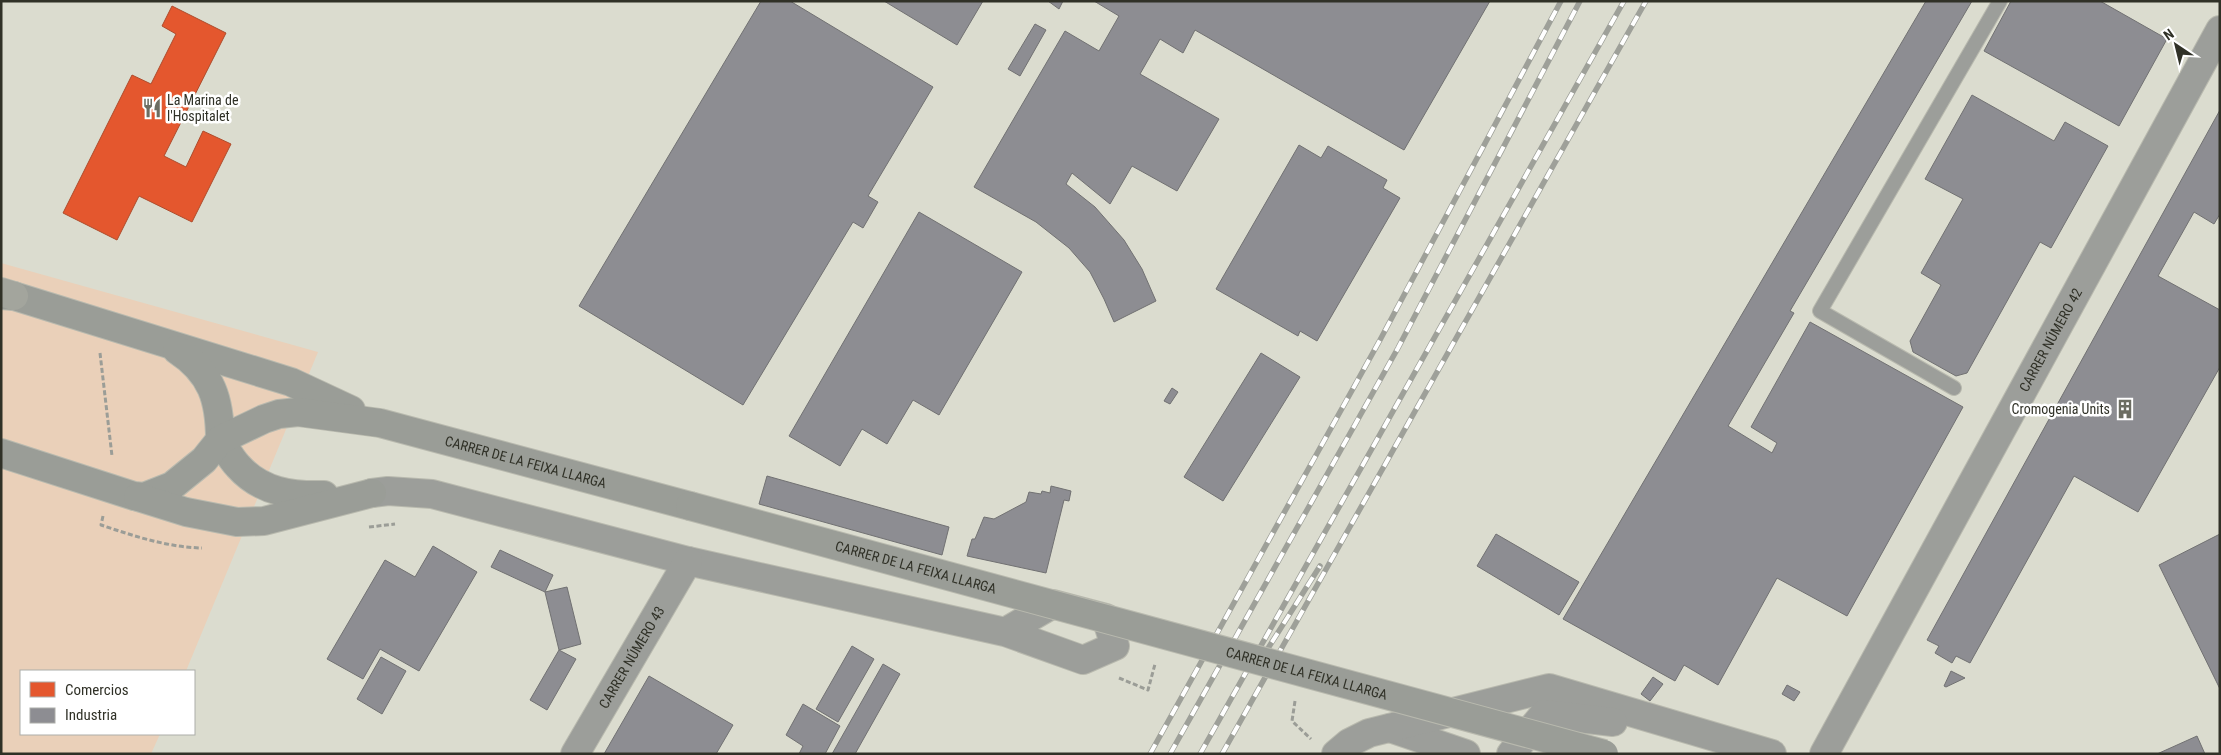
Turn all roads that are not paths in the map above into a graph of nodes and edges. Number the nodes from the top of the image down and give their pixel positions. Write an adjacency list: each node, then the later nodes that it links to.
1 (2000, 1): 5 (lane)
2 (2220, 30): 21 (street, CARRER NÚMERO 42)
3 (6, 295): 4 (main road, CARRER DE LA FEIXA LLARGA)
4 (168, 344): 6 (main road, CARRER DE LA FEIXA LLARGA); 7 (main road, CARRER DE LA FEIXA LLARGA)
5 (1954, 388)
6 (380, 423): 7 (main road, CARRER DE LA FEIXA LLARGA); 18 (main road, CARRER DE LA FEIXA LLARGA, bridge)
7 (220, 440): 9 (main road, CARRER DE LA FEIXA LLARGA); 10 (main road)
8 (1, 453): 9 (main road, CARRER DE LA FEIXA LLARGA)
9 (122, 492): 10 (main road)
10 (372, 493): 11 (street)
11 (688, 561): 12 (street); 14 (street, CARRER NÚMERO 43)
12 (1005, 632)
13 (1390, 728): 15 (street); 16 (street); 20 (street)
14 (575, 754)
15 (1336, 754)
16 (1466, 754)
17 (1512, 754): 19 (street)
18 (1604, 754)
19 (1729, 754)
20 (1772, 754)
21 (1824, 754)

